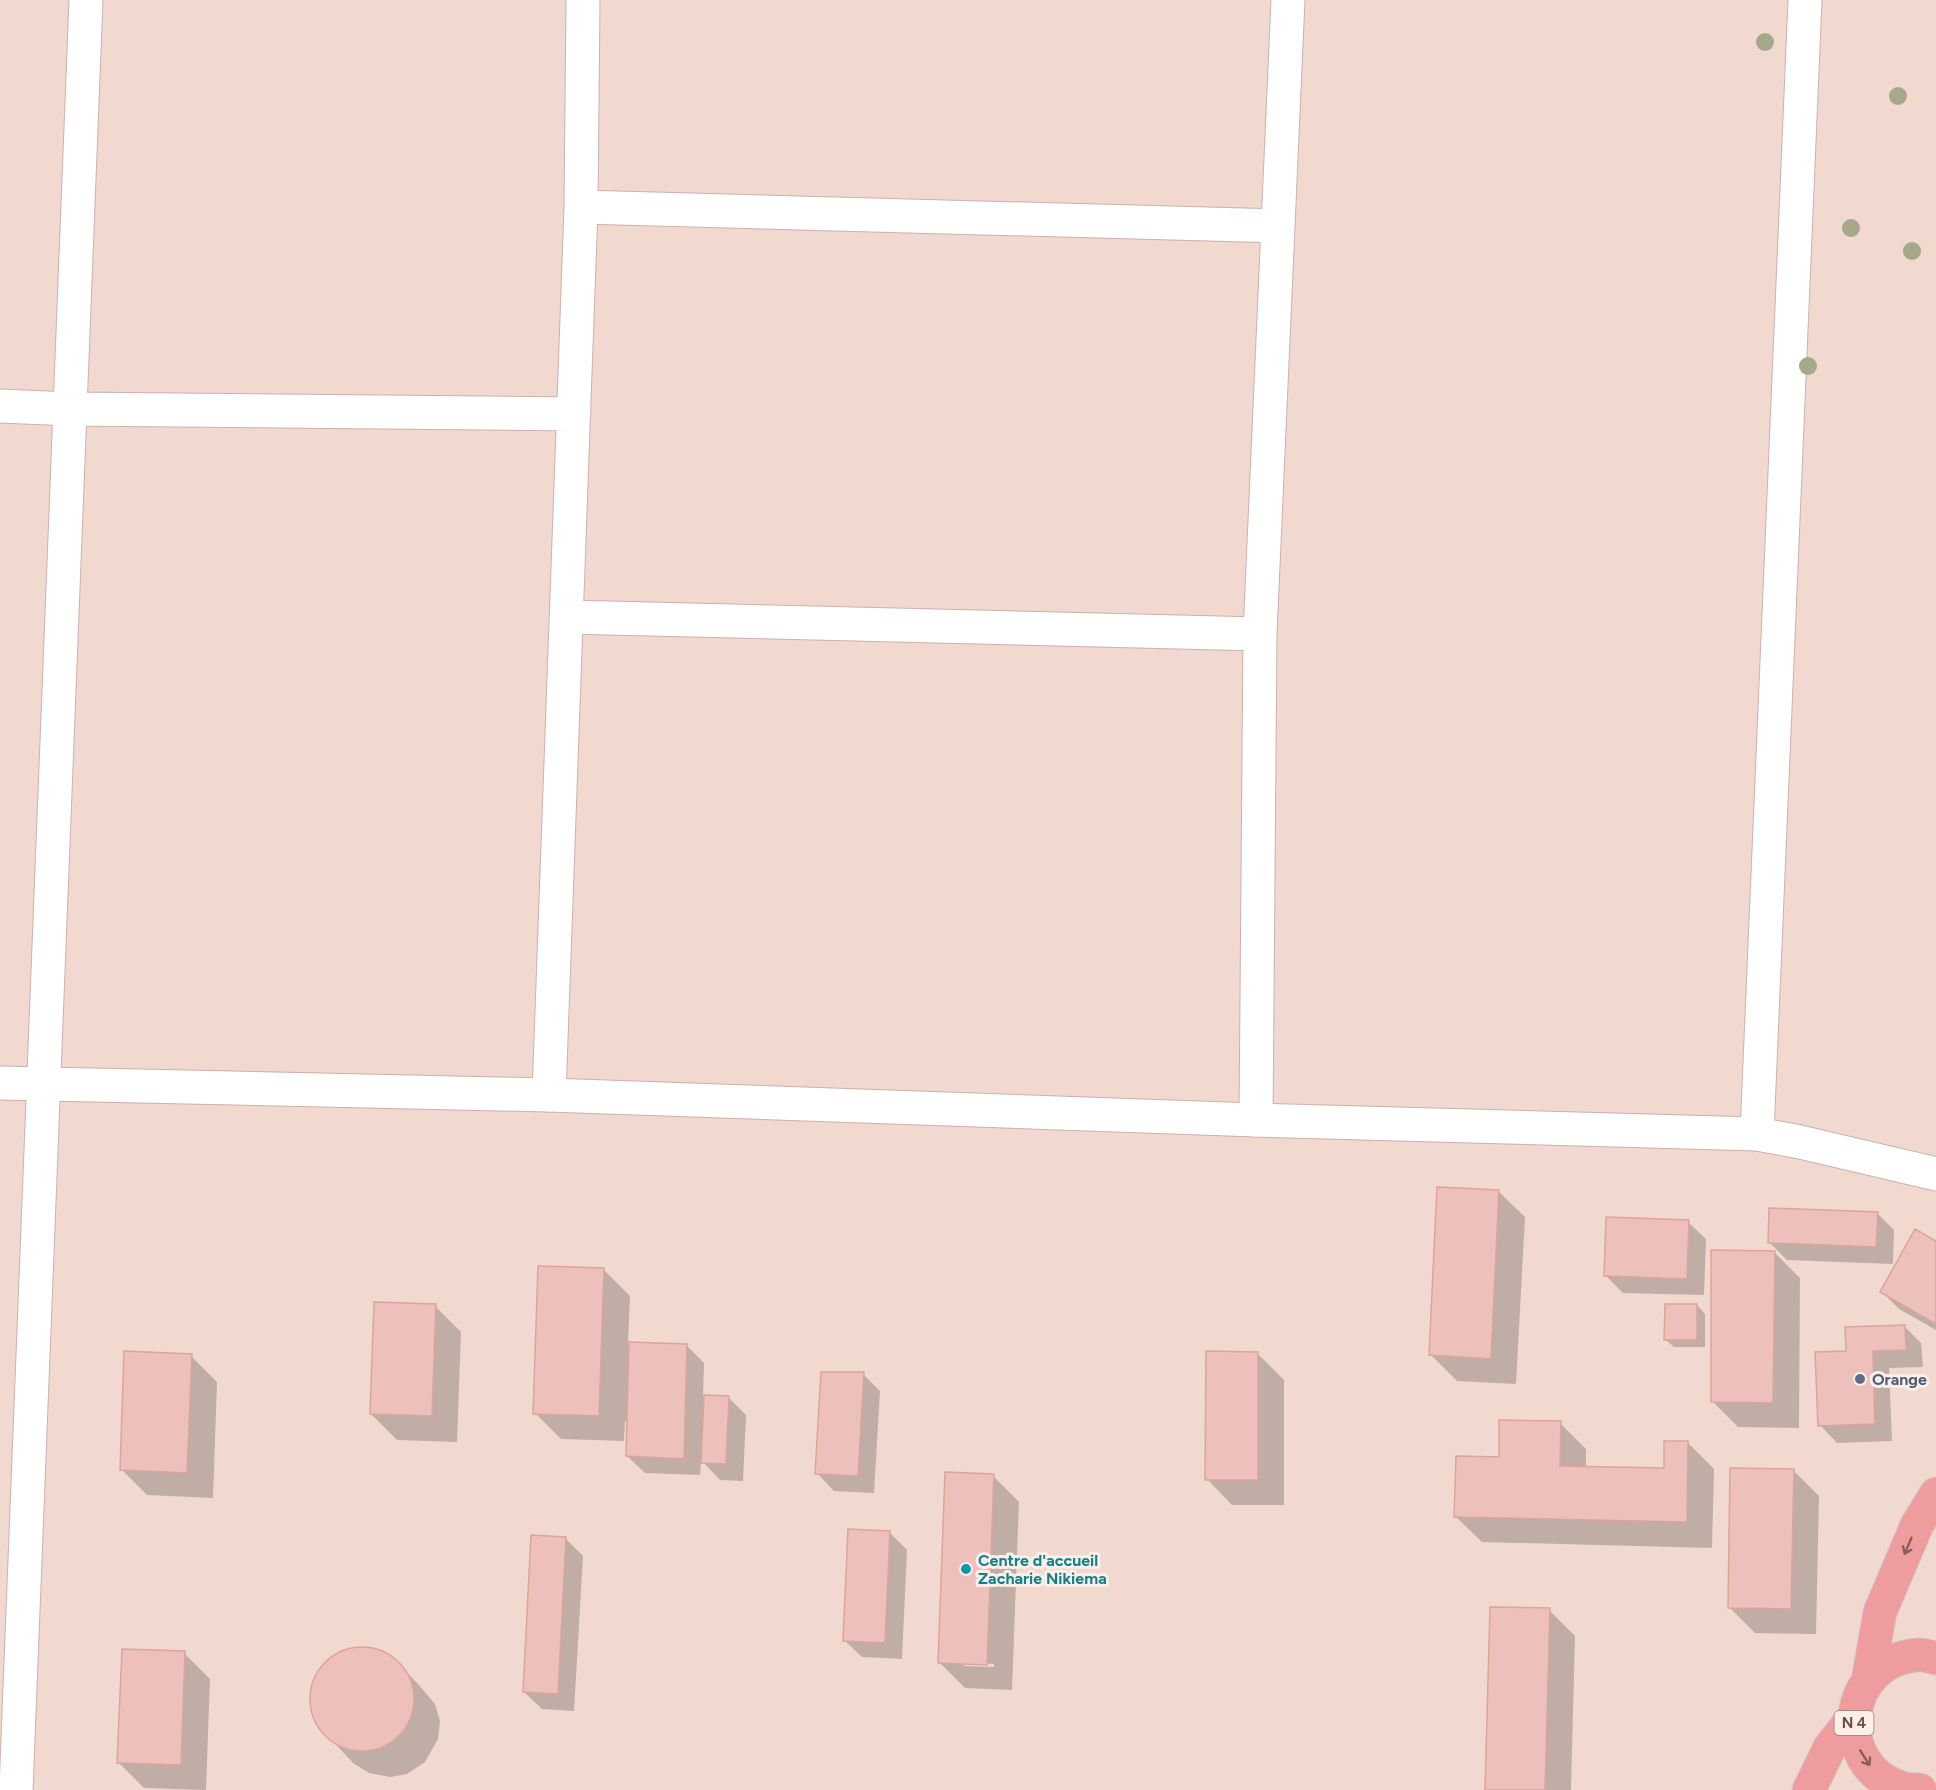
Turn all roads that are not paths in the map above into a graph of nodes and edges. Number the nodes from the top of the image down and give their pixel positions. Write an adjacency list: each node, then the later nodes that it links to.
1 (86, 0): 8 (street)
2 (583, 0): 5 (street)
3 (1288, 0): 6 (street)
4 (1805, 0): 16 (street)
5 (581, 207): 6 (street); 9 (street)
6 (1278, 226): 11 (street)
7 (0, 406): 8 (street)
8 (70, 409): 9 (street); 13 (street)
9 (574, 414): 10 (street)
10 (567, 617): 11 (street); 14 (street)
11 (1260, 634): 15 (street)
12 (0, 1083): 13 (street)
13 (44, 1083): 14 (street); 23 (street)
14 (549, 1095): 15 (street)
15 (1256, 1120): 16 (street)
16 (1757, 1134): 17 (street)
17 (1936, 1173)
18 (1936, 1494): 20 (highway, N 4, one-way to 20)
19 (1936, 1658): 20 (highway, N 4)
20 (1868, 1680): 21 (highway, N 4)
21 (1853, 1718): 24 (highway, N 4); 25 (highway, N 4, one-way to 25)
22 (1936, 1789): 26 (highway)
23 (15, 1790)
24 (1809, 1790)
25 (1920, 1790)
26 (1928, 1790)

